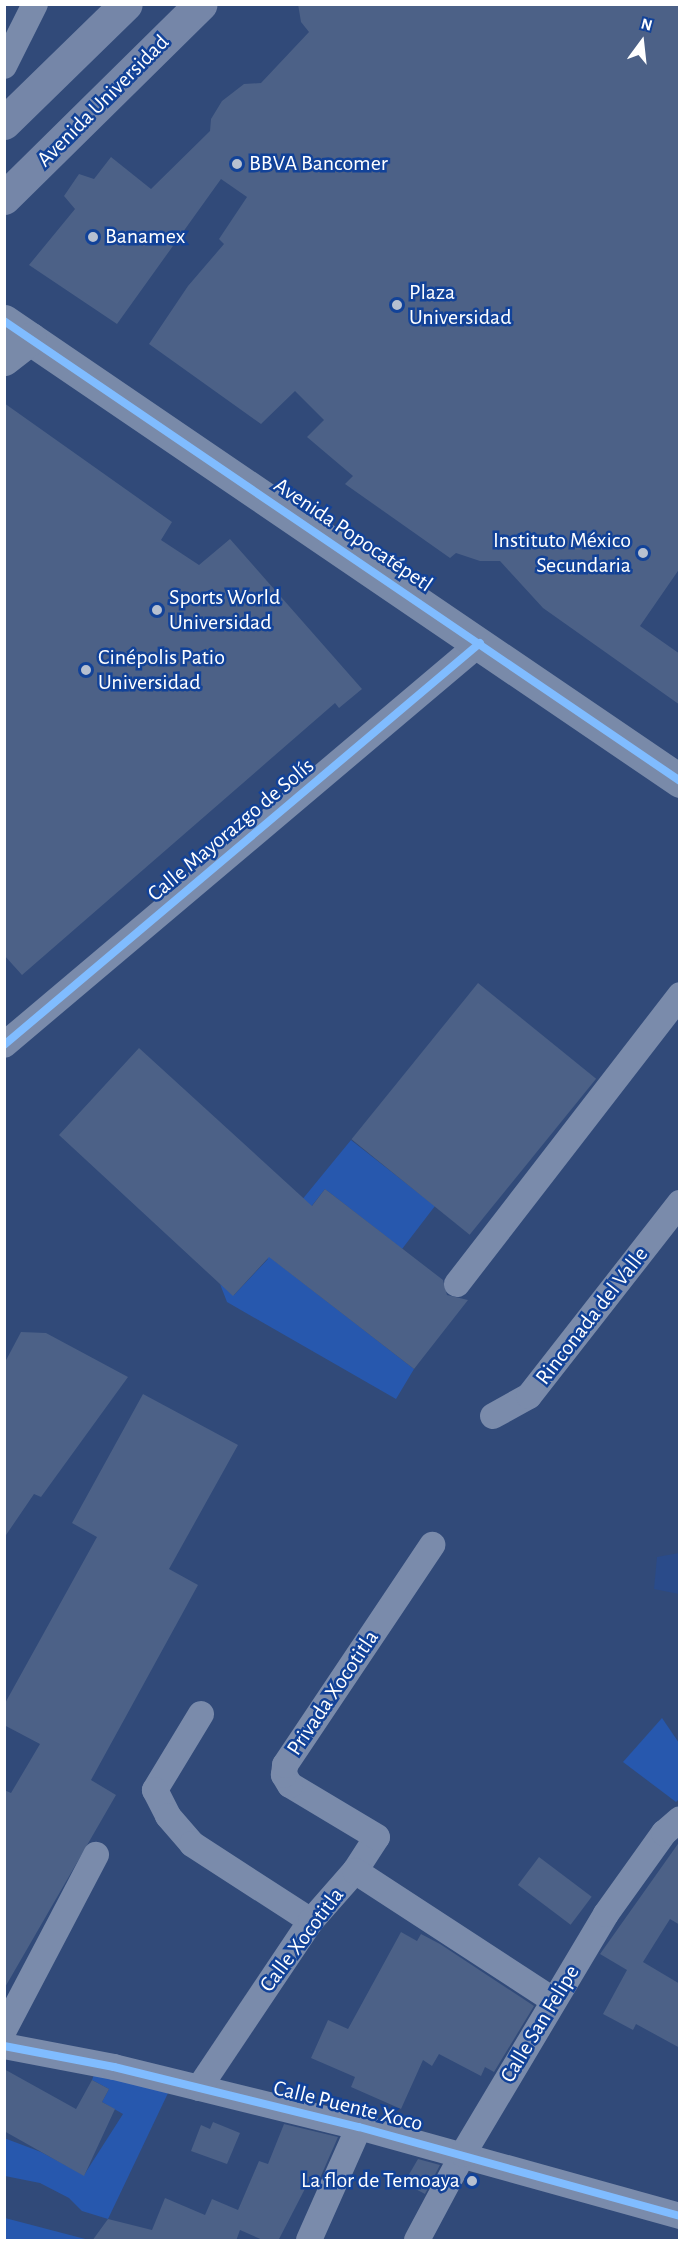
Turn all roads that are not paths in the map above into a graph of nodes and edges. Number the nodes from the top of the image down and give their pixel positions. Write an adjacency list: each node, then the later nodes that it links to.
1 (35, 4): 4 (street)
2 (126, 4): 5 (main road)
3 (201, 4): 6 (main road, Avenida Universidad)
4 (4, 66)
5 (4, 123)
6 (4, 198)
7 (17, 330): 8 (main road); 9 (main road, Avenida Popocatépetl)
8 (4, 359)
9 (480, 643): 10 (main road, Avenida Popocatépetl); 12 (street, Calle Mayorazgo de Solís)
10 (680, 782)
11 (680, 995): 14 (street)
12 (8, 1035)
13 (680, 1203): 15 (street, Rinconada del Valle)
14 (457, 1284)
15 (493, 1416)
16 (432, 1545): 20 (street, Privada Xocotitla)
17 (201, 1714): 21 (street)
18 (680, 1819): 22 (street, Calle San Felipe)
19 (96, 1855): 23 (street)
20 (355, 1871): 21 (street, Calle Xocotitla); 22 (street, Calle Xocotitla)
21 (311, 1920): 25 (street, Calle Xocotitla)
22 (553, 2000): 27 (street, Calle San Felipe)
23 (4, 2030)
24 (4, 2046): 25 (street, Calle Puente Xoco)
25 (199, 2088): 26 (street, Calle Puente Xoco)
26 (359, 2127): 27 (street, Calle Puente Xoco); 29 (street)
27 (463, 2154): 28 (street, Calle Puente Xoco); 30 (street, Calle San Felipe)
28 (680, 2216)
29 (309, 2241)
30 (417, 2241)

